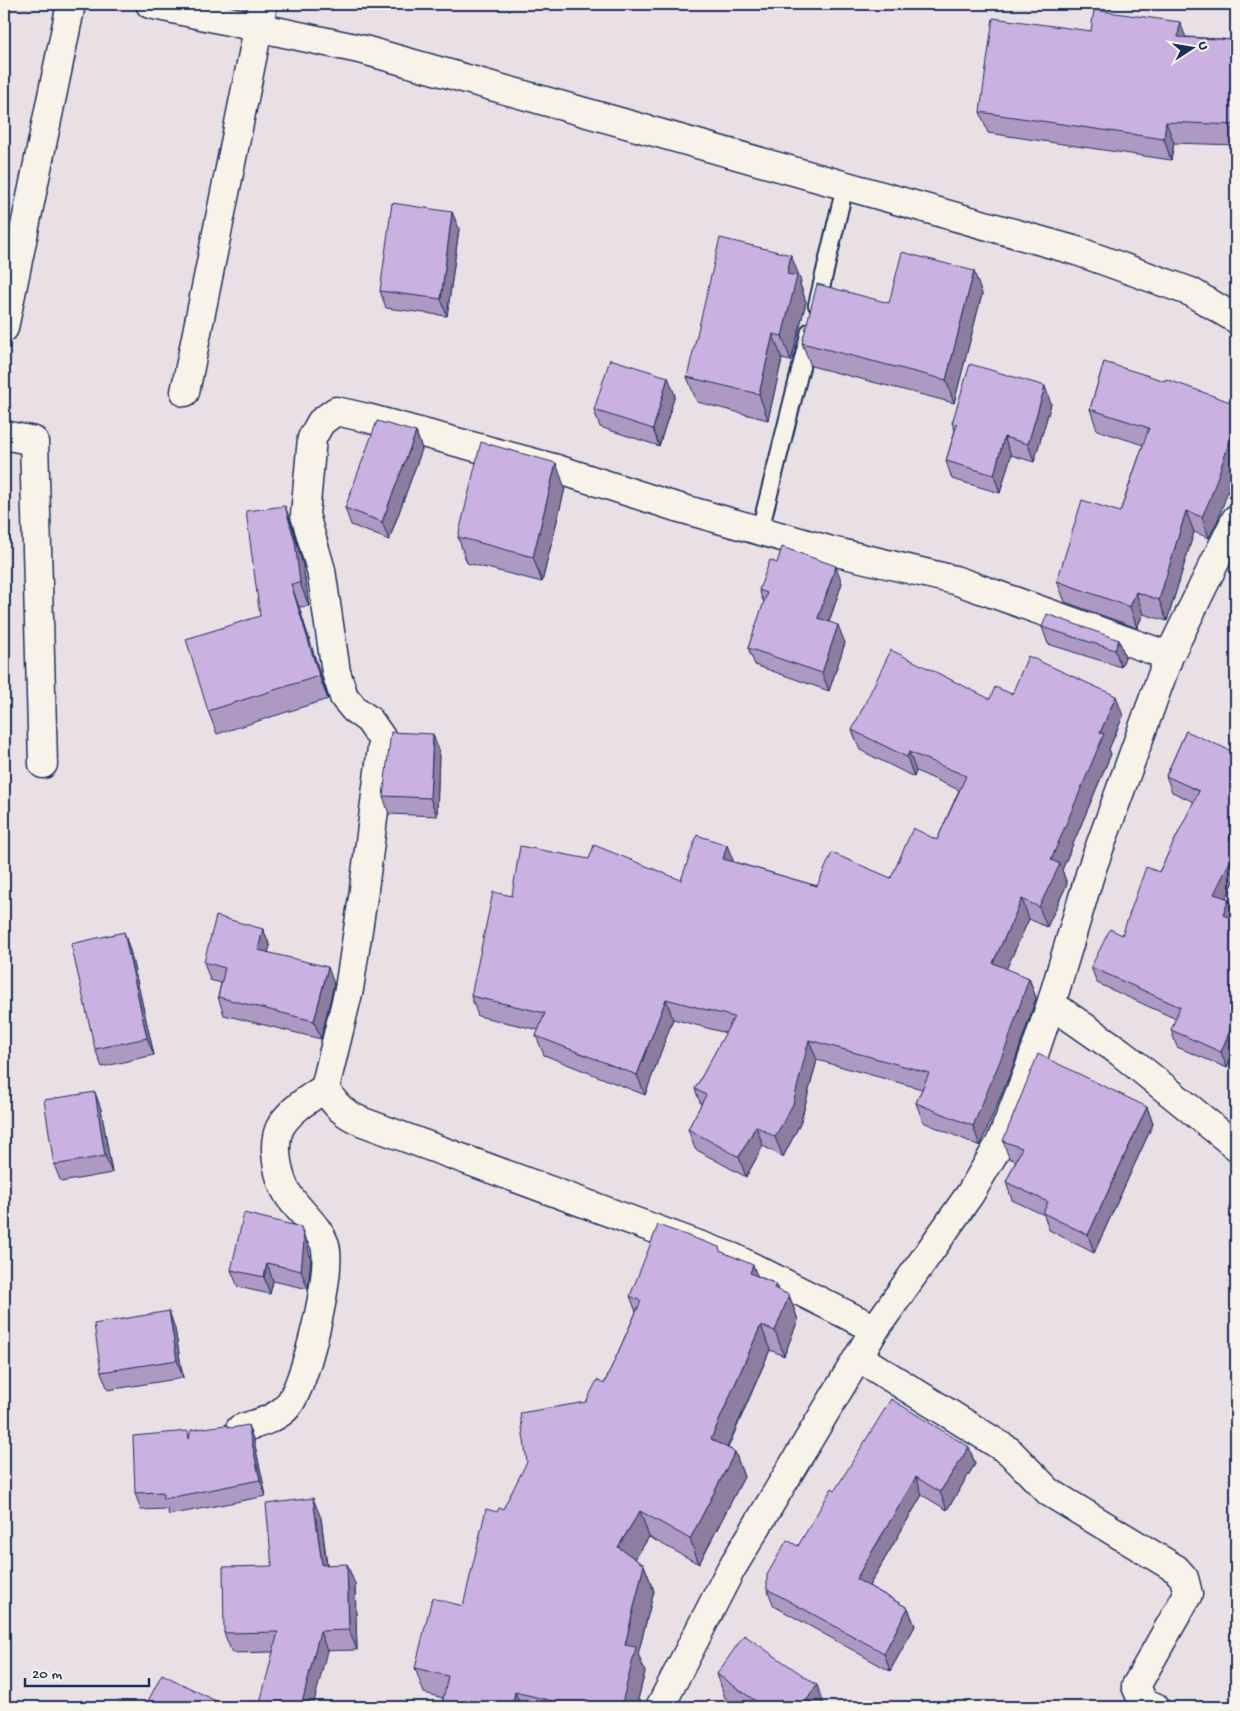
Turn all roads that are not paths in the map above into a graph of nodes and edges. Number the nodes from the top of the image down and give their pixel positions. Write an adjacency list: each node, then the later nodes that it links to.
1 (71, 4): 6 (street)
2 (150, 4): 3 (street)
3 (261, 16): 4 (street); 7 (street)
4 (845, 186): 5 (street); 10 (lane)
5 (1236, 319)
6 (4, 328)
7 (185, 392)
8 (4, 435): 12 (street)
9 (1236, 519): 11 (street)
10 (760, 530): 11 (street); 14 (street)
11 (1169, 656): 13 (street)
12 (43, 764)
13 (1051, 1004): 15 (street); 16 (street)
14 (326, 1088): 16 (street); 18 (street)
15 (1236, 1146)
16 (875, 1329): 17 (street)
17 (858, 1356): 19 (street); 20 (street)
18 (240, 1429)
19 (660, 1707)
20 (1154, 1707)

